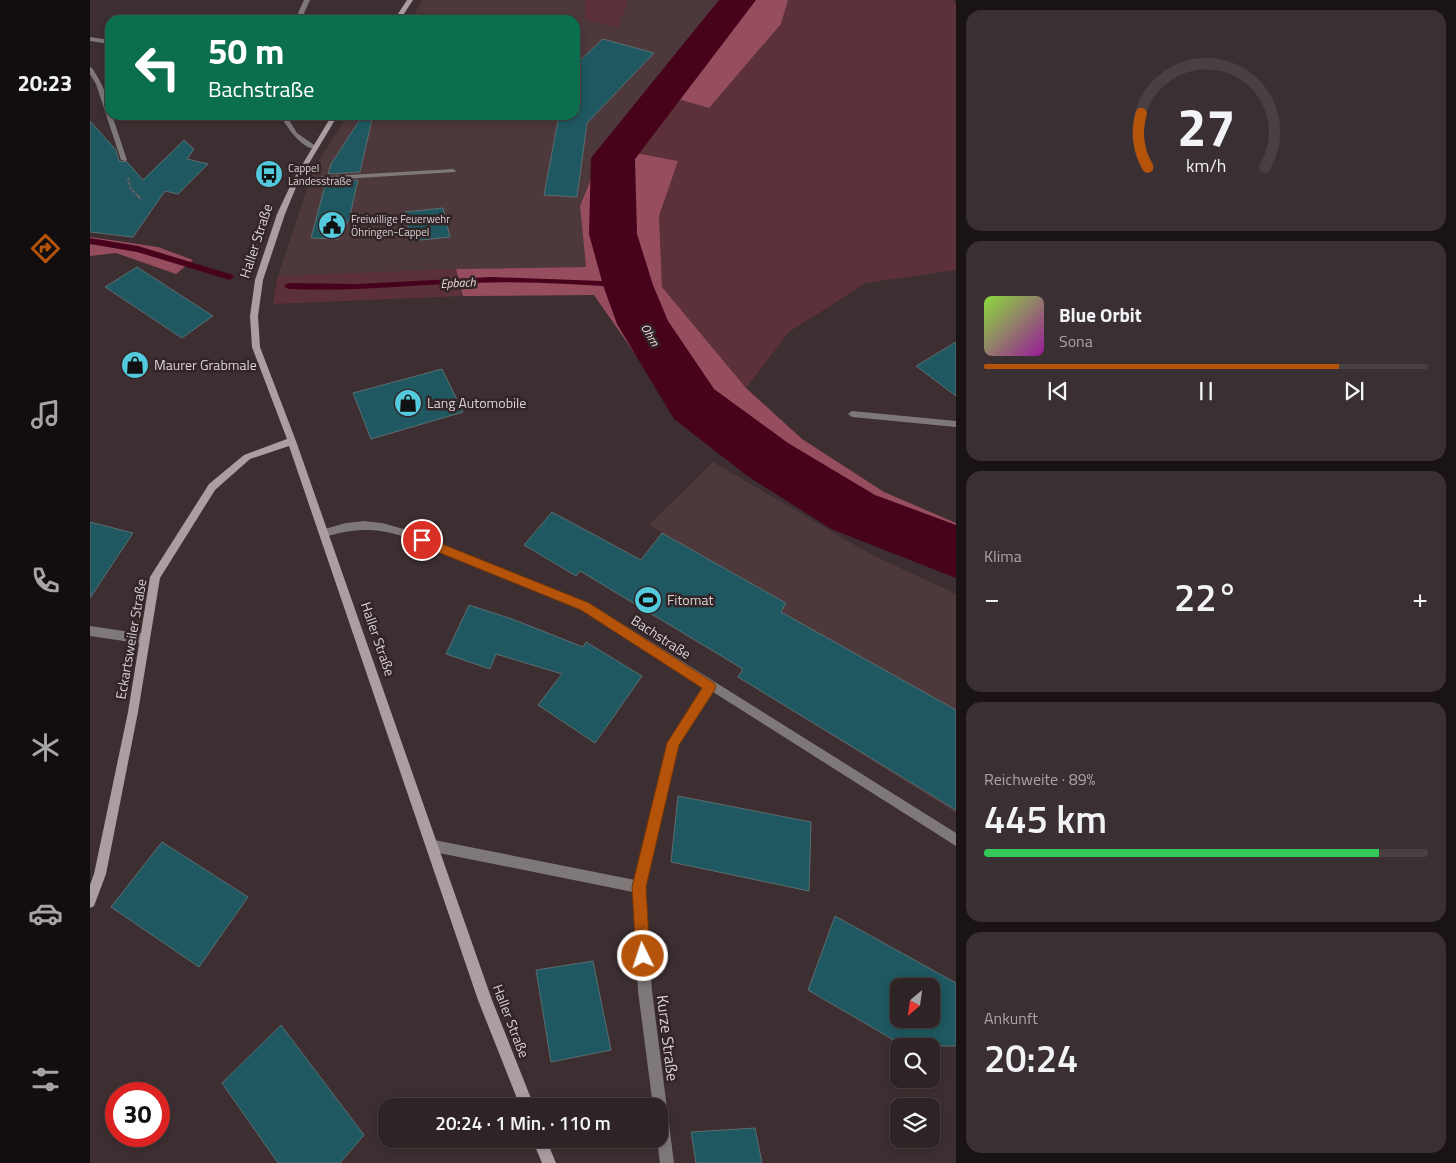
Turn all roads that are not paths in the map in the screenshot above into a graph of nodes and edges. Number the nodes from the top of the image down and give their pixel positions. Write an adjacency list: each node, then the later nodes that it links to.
1 (307, 0): 3 (street)
2 (410, 0): 4 (main road)
3 (300, 15)
4 (400, 15)
5 (90, 39): 6 (street)
6 (105, 41)
7 (90, 69): 8 (street)
8 (105, 102)
9 (111, 120): 13 (street)
10 (287, 120): 12 (street)
11 (332, 120): 12 (main road, Haller Straße)
12 (314, 148): 15 (main road, Haller Straße)
13 (124, 160)
14 (453, 171): 15 (street)
15 (296, 180): 18 (main road, Haller Straße)
16 (852, 414): 17 (street)
17 (956, 424)
18 (292, 441): 19 (main road, Haller Straße); 21 (main road, Eckartsweiler Straße)
19 (324, 533): 22 (street, Bachstraße); 24 (main road, Haller Straße)
20 (90, 631): 21 (street)
21 (144, 639): 26 (main road, Eckartsweiler Straße)
22 (710, 687): 23 (street, Bachstraße); 25 (street, Kurze Straße)
23 (956, 840)
24 (434, 846): 25 (street); 27 (main road, Haller Straße)
25 (639, 887): 30 (street, Kurze Straße)
26 (90, 902)
27 (524, 1098)
28 (543, 1148): 29 (main road)
29 (549, 1163)
30 (667, 1163)

